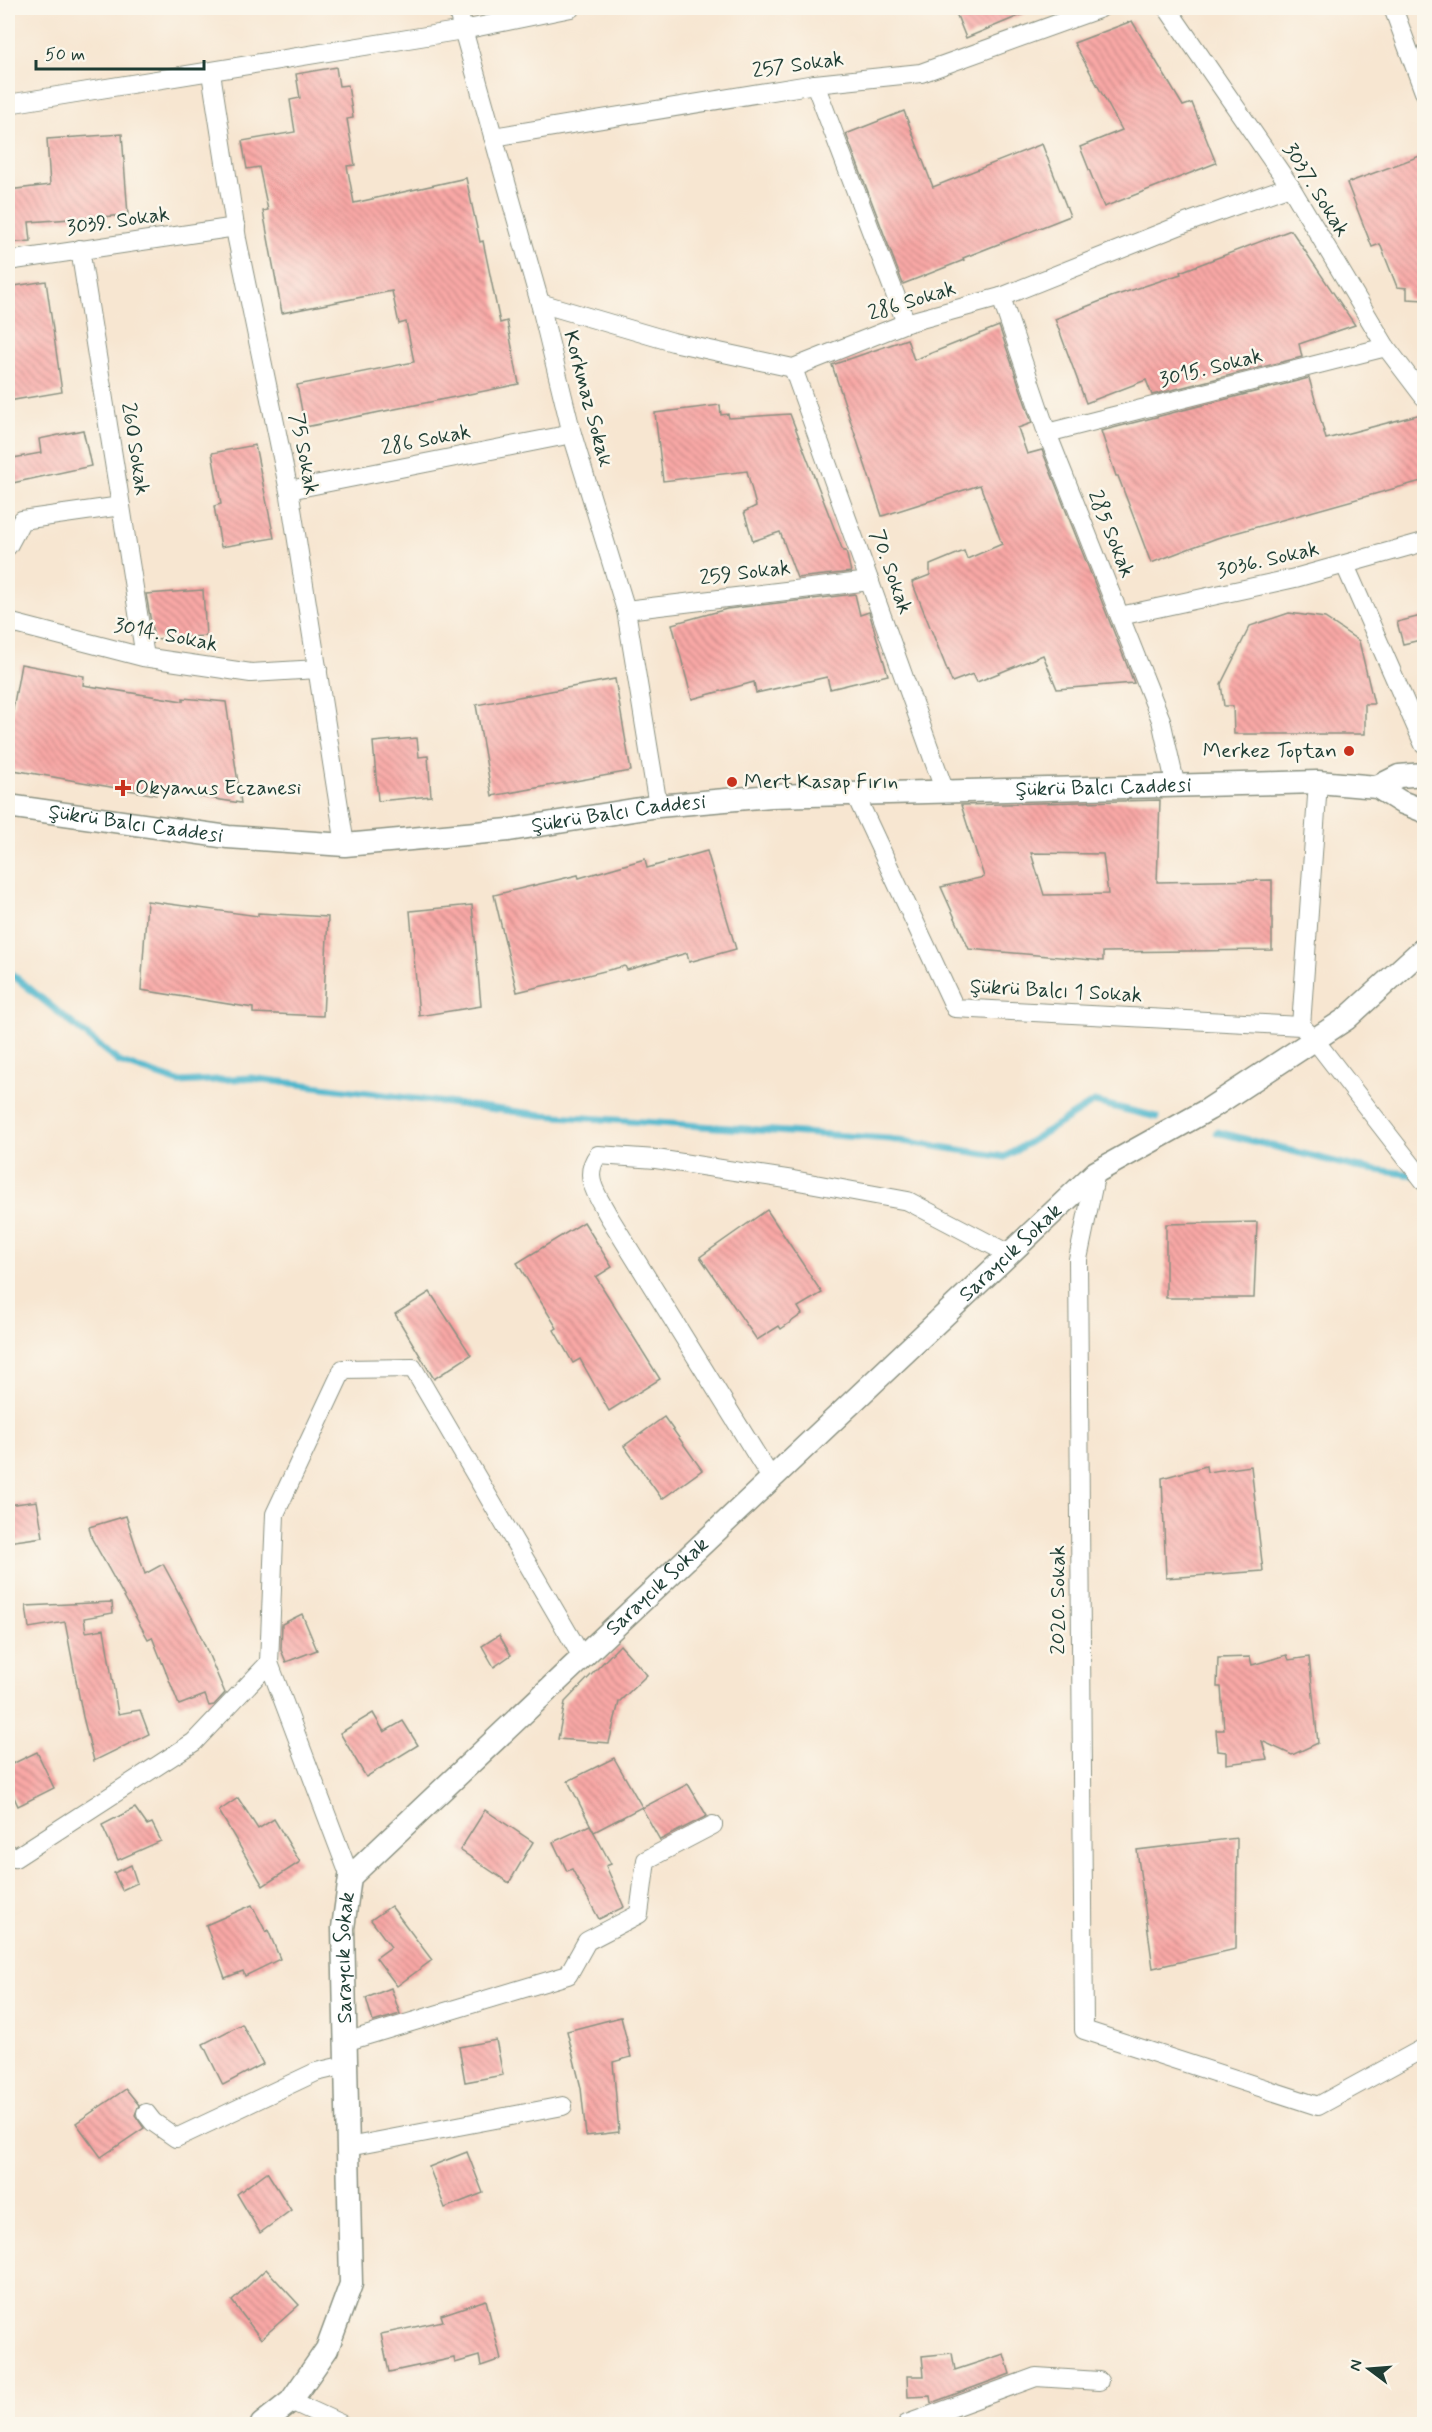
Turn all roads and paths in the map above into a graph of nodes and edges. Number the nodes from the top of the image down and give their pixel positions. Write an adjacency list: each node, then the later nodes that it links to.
1 (457, 8): 6 (street, Korkmaz Sokak)
2 (571, 8): 6 (street)
3 (1101, 8): 8 (street, 257 Sokak)
4 (1167, 8): 12 (street, 3037. Sokak)
5 (1393, 8): 9 (street)
6 (463, 30): 7 (street); 11 (street, Korkmaz Sokak)
7 (211, 73): 10 (street); 13 (street, 75 Sokak)
8 (815, 84): 11 (street, 257 Sokak); 18 (street)
9 (1425, 92)
10 (8, 104)
11 (493, 137): 17 (street, Korkmaz Sokak)
12 (1290, 186): 16 (street, 286 Sokak); 19 (street, 3037. Sokak)
13 (236, 227): 14 (street, 3039. Sokak); 24 (street, 75 Sokak)
14 (80, 249): 15 (street, 3039. Sokak); 25 (street, 260 Sokak)
15 (8, 261)
16 (1001, 297): 18 (street, 286 Sokak); 22 (street, 285 Sokak)
17 (540, 303): 20 (street); 23 (street, Korkmaz Sokak)
18 (906, 323): 20 (street, 286 Sokak)
19 (1386, 347): 21 (street, 3037. Sokak); 22 (street, 3015. Sokak)
20 (793, 368): 29 (street, 70. Sokak)
21 (1425, 398)
22 (1047, 433): 31 (street, 285 Sokak)
23 (572, 434): 24 (street, 286 Sokak); 30 (street, Korkmaz Sokak)
24 (289, 490): 34 (street, 75 Sokak)
25 (121, 506): 27 (street); 33 (street, 260 Sokak)
26 (1425, 542): 28 (street, 3036. Sokak)
27 (8, 546)
28 (1345, 565): 31 (street, 3036. Sokak); 35 (street)
29 (870, 581): 30 (street, 259 Sokak); 40 (street, 70. Sokak)
30 (626, 610): 43 (street, Korkmaz Sokak)
31 (1120, 616): 38 (street, 285 Sokak)
32 (8, 622): 33 (street, 3014. Sokak)
33 (145, 657): 34 (street, 3014. Sokak)
34 (318, 669): 45 (street, 75 Sokak)
35 (1425, 745)
36 (1425, 774): 39 (street, Şükrü Balcı Caddesi)
37 (1318, 782): 38 (street, Şükrü Balcı Caddesi); 39 (street, Şükrü Balcı Caddesi); 47 (street)
38 (1176, 787): 40 (street, Şükrü Balcı Caddesi)
39 (1377, 787): 44 (street, Şükrü Balcı Caddesi)
40 (945, 792): 41 (street, Şükrü Balcı Caddesi)
41 (855, 794): 43 (street, Şükrü Balcı Caddesi); 47 (street, Şükrü Balcı 1 Sokak)
42 (8, 806): 45 (street, Şükrü Balcı Caddesi)
43 (658, 806): 45 (street, Şükrü Balcı Caddesi)
44 (1425, 811)
45 (345, 845)
46 (1425, 948): 47 (street, Saraycık Sokak)
47 (1308, 1033): 48 (street, Saraycık Sokak); 49 (street)
48 (1096, 1172): 50 (street, Saraycık Sokak); 58 (street, 2020. Sokak)
49 (1425, 1181)
50 (1009, 1254): 51 (street, Saraycık Sokak); 51 (street)
51 (771, 1478): 52 (street, Saraycık Sokak)
52 (582, 1657): 53 (street); 56 (street, Saraycık Sokak)
53 (269, 1663): 55 (street); 56 (street)
54 (713, 1825): 57 (street)
55 (8, 1853)
56 (350, 1877): 57 (street, Saraycık Sokak)
57 (345, 2042): 59 (street, Saraycık Sokak)
58 (1425, 2048)
59 (346, 2065): 61 (street); 62 (street, Saraycık Sokak)
60 (563, 2106): 62 (street)
61 (146, 2114)
62 (348, 2147): 64 (street, Saraycık Sokak)
63 (1099, 2381): 67 (street)
64 (291, 2401): 65 (street, Saraycık Sokak); 66 (street)
65 (262, 2424)
66 (341, 2424)
67 (907, 2424)

